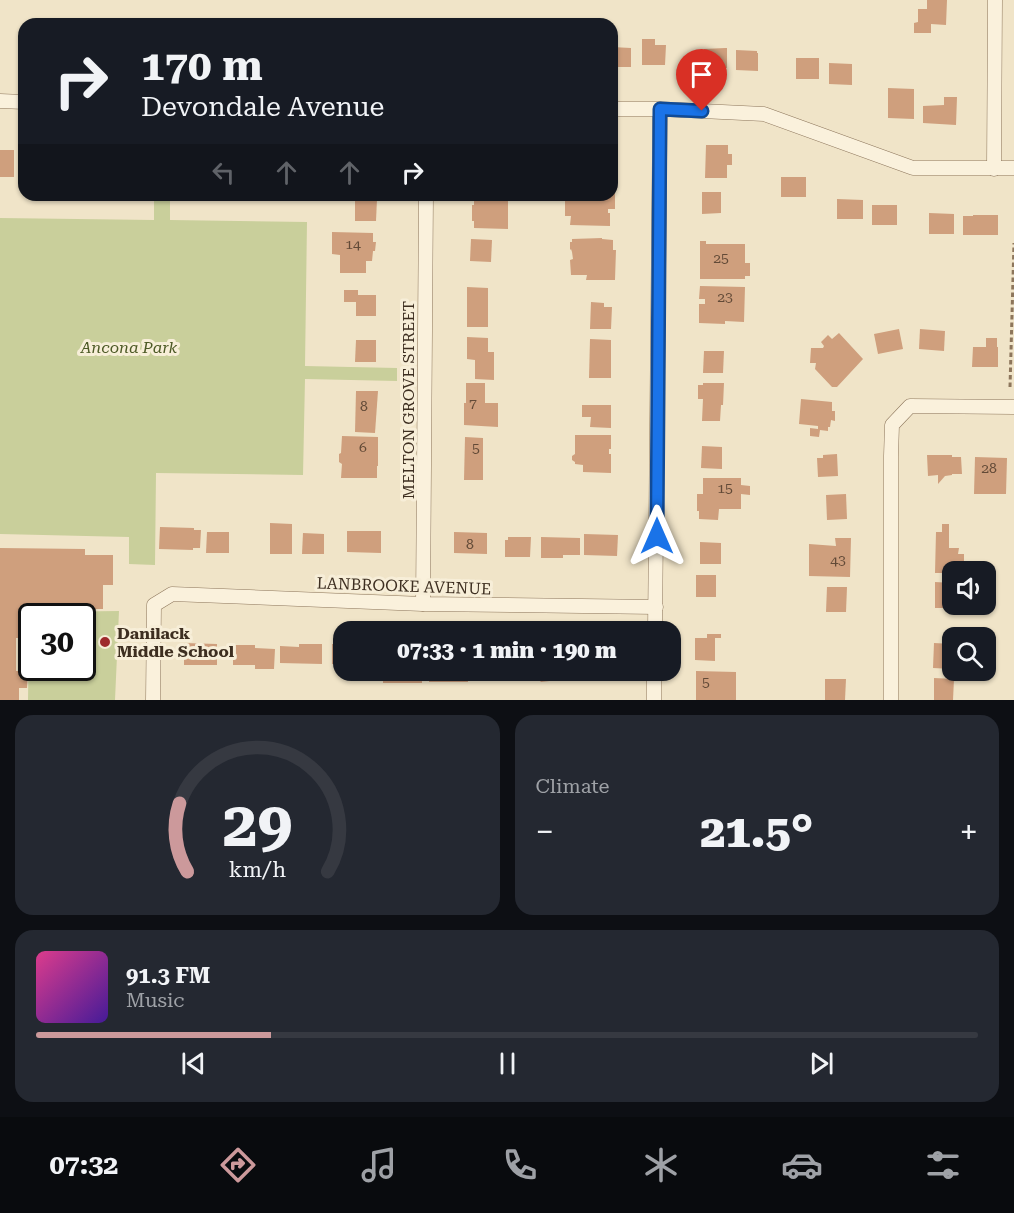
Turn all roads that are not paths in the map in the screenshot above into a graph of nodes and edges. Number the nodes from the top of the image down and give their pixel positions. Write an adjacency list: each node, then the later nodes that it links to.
1 (995, 0): 7 (street)
2 (0, 101): 3 (street)
3 (18, 102)
4 (618, 109): 5 (street)
5 (660, 109): 7 (street); 11 (street)
6 (1014, 168): 7 (street)
7 (994, 169)
8 (426, 201): 10 (street, MELTON GROVE STREET)
9 (1014, 408): 16 (street)
10 (423, 604): 11 (street, LANBROOKE AVENUE); 14 (street, LANBROOKE AVENUE)
11 (656, 607): 12 (street)
12 (656, 621)
13 (654, 681): 15 (street)
14 (153, 700)
15 (654, 700)
16 (891, 700)

